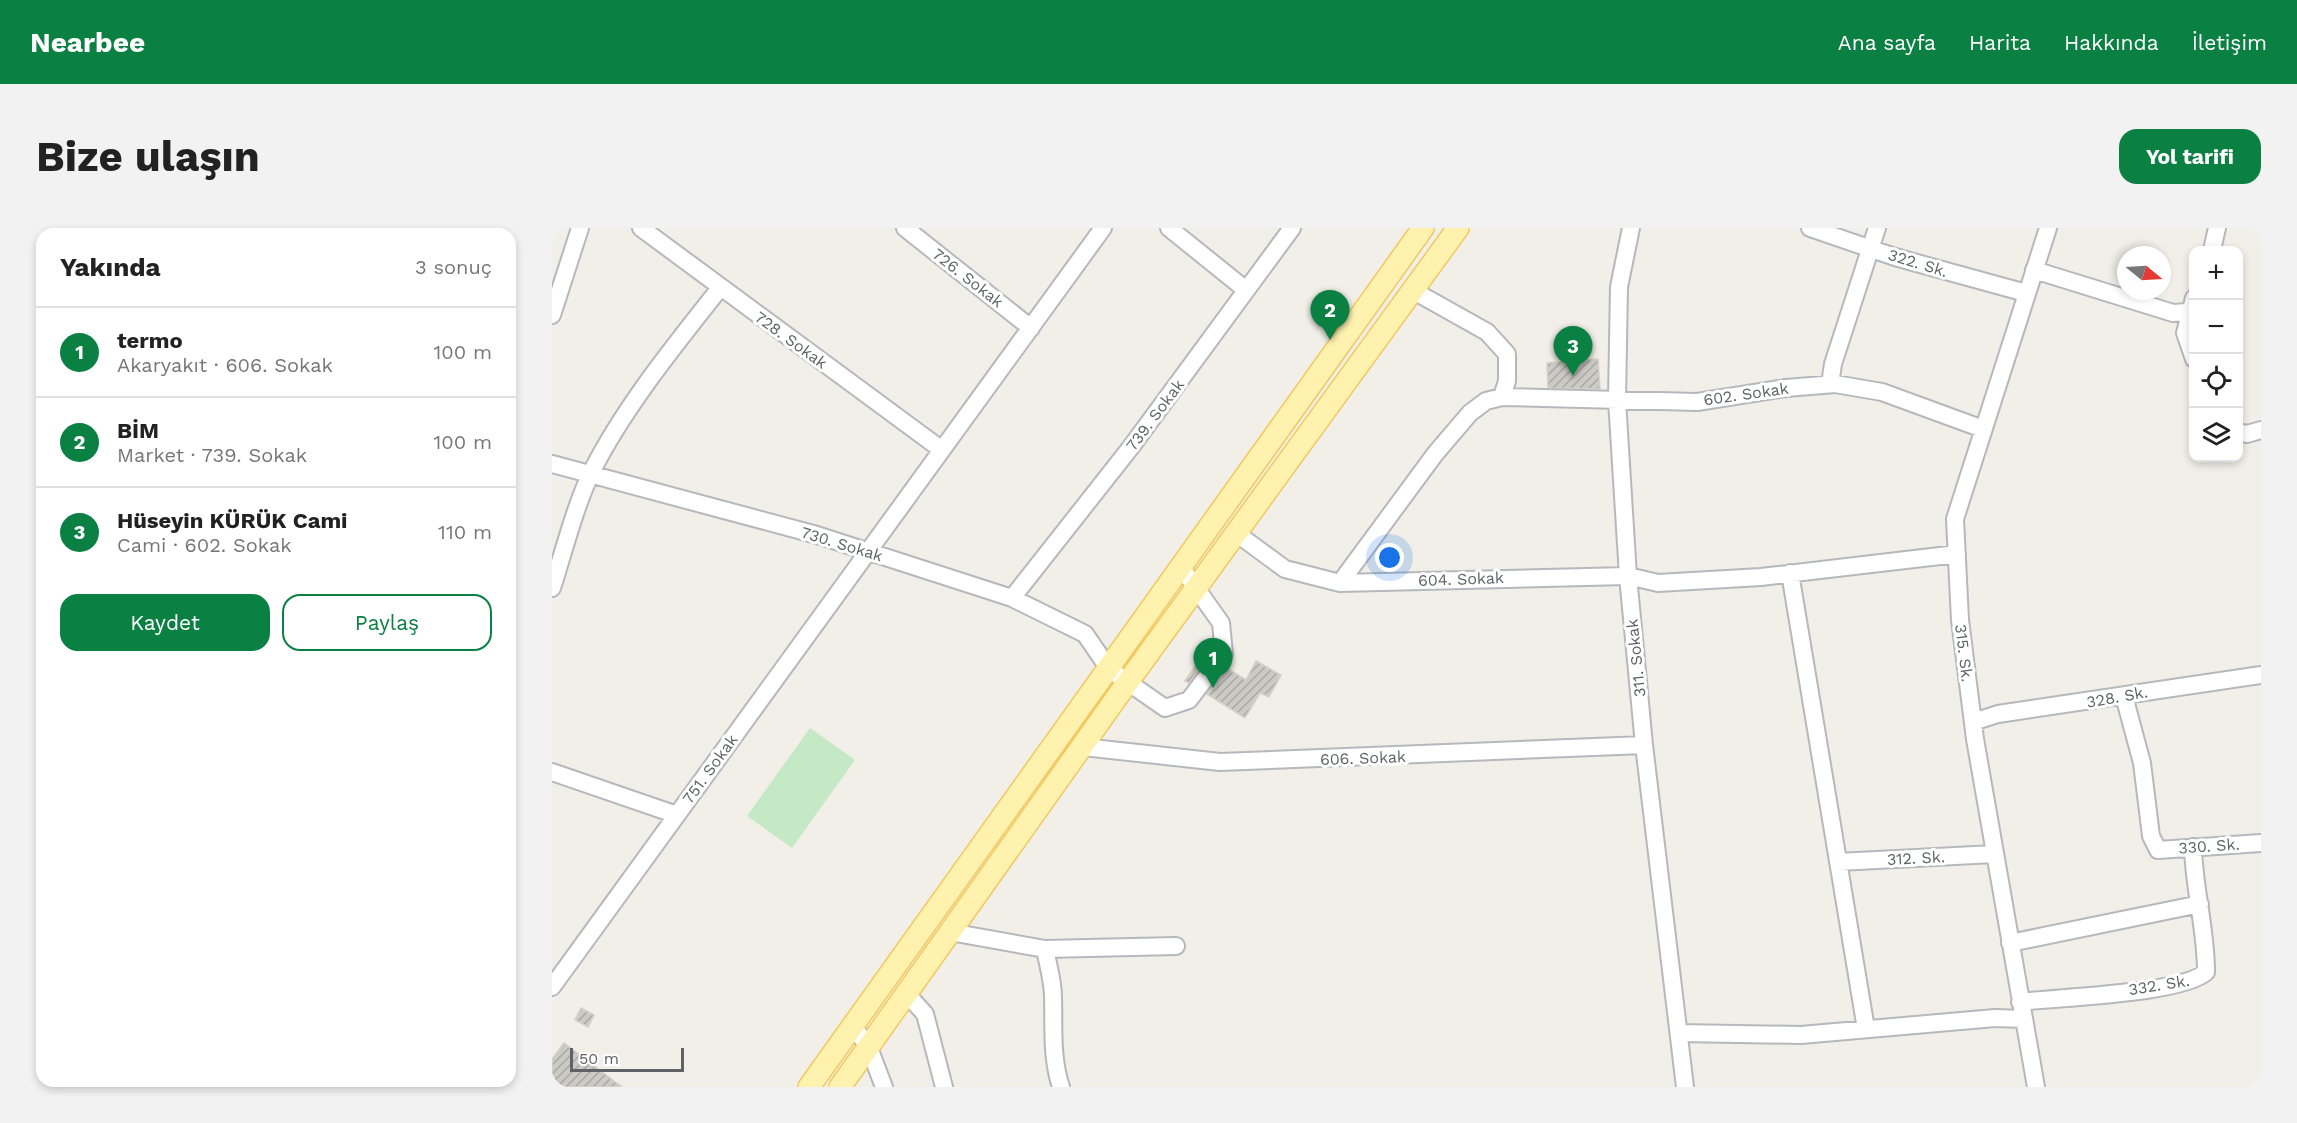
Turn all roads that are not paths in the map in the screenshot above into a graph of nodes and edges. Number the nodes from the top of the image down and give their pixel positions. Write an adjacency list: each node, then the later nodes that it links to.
1 (580, 228): 23 (street)
2 (641, 228): 17 (street, 728. Sokak)
3 (905, 228): 24 (street, 726. Sokak)
4 (1103, 228): 24 (street, 751. Sokak)
5 (1169, 228): 18 (street)
6 (1292, 228): 18 (street, 739. Sokak)
7 (1423, 228): 38 (main road)
8 (1458, 228): 19 (main road)
9 (1631, 228): 28 (street, 311. Sokak)
10 (1810, 228): 15 (street, 322. Sk.)
11 (1877, 228): 15 (street)
12 (2048, 228): 16 (street, 315. Sk.)
13 (2217, 228): 14 (street)
14 (2213, 246)
15 (1870, 248): 20 (street, 322. Sk.); 26 (street)
16 (2034, 270): 20 (street, 315. Sk.); 21 (street)
17 (720, 288): 32 (street, 728. Sokak); 34 (street)
18 (1246, 290): 44 (street, 739. Sokak)
19 (1412, 290): 27 (street); 35 (main road)
20 (2026, 293): 29 (street, 315. Sk.)
21 (2189, 306)
22 (2189, 314): 25 (street)
23 (552, 315)
24 (1031, 328): 32 (street, 751. Sokak)
25 (2189, 346)
26 (1830, 384): 28 (street, 602. Sokak); 29 (street, 602. Sokak)
27 (1502, 397): 28 (street, 602. Sokak); 41 (street)
28 (1617, 400): 40 (street, 311. Sokak)
29 (1983, 429): 37 (street, 315. Sk.)
30 (2261, 430): 31 (street)
31 (2243, 433)
32 (942, 450): 36 (street, 751. Sokak)
33 (552, 464): 34 (street, 730. Sokak)
34 (591, 473): 36 (street, 730. Sokak); 42 (street)
35 (1236, 533): 41 (street, 604. Sokak); 43 (main road)
36 (870, 552): 44 (street, 730. Sokak); 53 (street, 751. Sokak)
37 (1957, 554): 39 (street, 604. Sokak); 49 (street, 315. Sk.)
38 (1181, 567): 43 (street); 45 (main road)
39 (1790, 573): 40 (street, 604. Sokak); 57 (street)
40 (1628, 576): 41 (street, 604. Sokak); 50 (street, 311. Sokak)
41 (1340, 583)
42 (552, 588)
43 (1196, 590): 47 (main road); 47 (street, 730. Sokak)
44 (1012, 598): 45 (street, 730. Sokak)
45 (1108, 669): 47 (street, 730. Sokak); 67 (main road)
46 (2261, 675): 48 (street, 328. Sk.)
47 (1127, 683): 51 (main road)
48 (2124, 696): 49 (street, 328. Sk.); 55 (street, 330. Sk.)
49 (1973, 722): 56 (street, 315. Sk.)
50 (1644, 745): 51 (street, 606. Sokak); 69 (street, 311. Sokak)
51 (1083, 747): 59 (main road)
52 (552, 772): 53 (street)
53 (677, 815): 63 (street, 751. Sokak)
54 (2261, 843): 55 (street, 330. Sk.)
55 (2193, 847): 58 (street, 332. Sk.)
56 (1994, 854): 57 (street, 312. Sk.); 60 (street, 315. Sk.)
57 (1838, 862): 68 (street)
58 (2200, 904): 60 (street); 65 (street, 332. Sk.)
59 (950, 932): 62 (street); 64 (main road)
60 (2010, 943): 65 (street, 315. Sk.)
61 (1176, 945): 62 (street)
62 (1045, 949): 75 (street)
63 (552, 987)
64 (906, 993): 70 (main road); 74 (street)
65 (2020, 1002): 66 (street, 315. Sk.)
66 (2024, 1019): 68 (street); 77 (street, 315. Sk.)
67 (852, 1026): 70 (street); 71 (main road)
68 (1866, 1029): 69 (street)
69 (1679, 1033): 76 (street, 311. Sokak)
70 (868, 1046): 72 (main road); 73 (street)
71 (808, 1087)
72 (840, 1087)
73 (884, 1087)
74 (944, 1087)
75 (1060, 1087)
76 (1685, 1087)
77 (2036, 1087)

